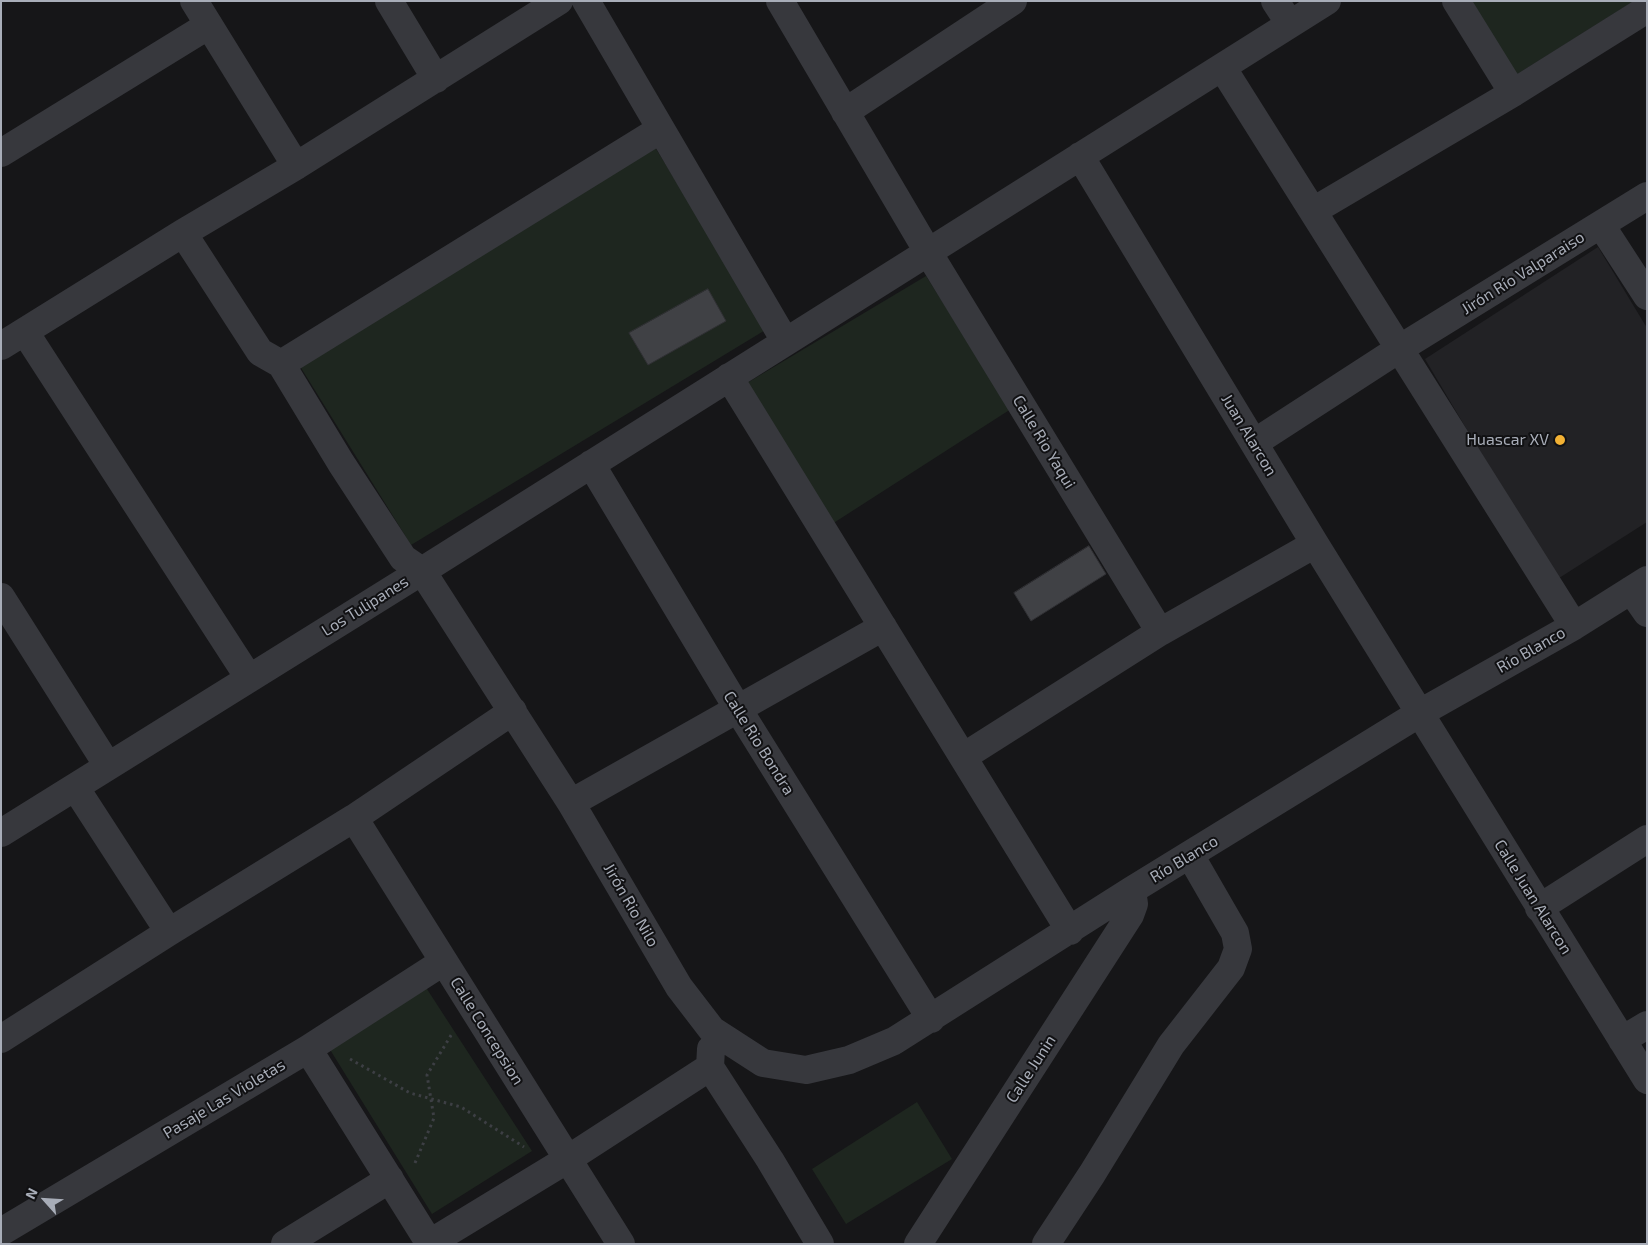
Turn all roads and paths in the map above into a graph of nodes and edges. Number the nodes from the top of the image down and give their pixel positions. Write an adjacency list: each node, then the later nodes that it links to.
1 (194, 1): 12 (street)
2 (389, 1): 14 (street)
3 (559, 1): 14 (street)
4 (586, 1): 17 (street)
5 (780, 1): 16 (street, Calle Rio Yaqui)
6 (1013, 1): 16 (street)
7 (1274, 1): 11 (street)
8 (1327, 1): 11 (street, Los Tulipanes)
9 (1456, 1): 15 (street)
10 (1647, 9): 15 (street)
11 (1290, 24): 13 (street, Los Tulipanes)
12 (208, 25): 18 (street); 20 (street)
13 (1222, 67): 19 (street, Los Tulipanes); 22 (street)
14 (436, 79): 20 (street)
15 (1513, 93): 22 (street)
16 (845, 112): 25 (street, Calle Rio Yaqui)
17 (661, 129): 28 (street); 31 (street)
18 (1, 153)
19 (1080, 156): 25 (street, Los Tulipanes); 33 (street, Juan Alarcon)
20 (296, 166): 24 (street)
21 (1647, 196): 23 (street, Jirón Río Valparaiso)
22 (1313, 211): 30 (street)
23 (1601, 225): 26 (street); 30 (street, Jirón Río Valparaiso)
24 (183, 233): 27 (street); 31 (street)
25 (928, 252): 28 (street, Los Tulipanes); 42 (street, Calle Rio Yaqui)
26 (1647, 296)
27 (25, 332): 29 (street); 43 (street)
28 (785, 342): 32 (street, Los Tulipanes)
29 (1, 346)
30 (1399, 349): 33 (street, Jirón Río Valparaiso); 40 (street)
31 (281, 364): 36 (street)
32 (729, 377): 34 (street, Los Tulipanes); 41 (street)
33 (1254, 443): 35 (street, Juan Alarcon)
34 (591, 464): 36 (street, Los Tulipanes); 44 (street, Calle Rio Bondra)
35 (1315, 544): 42 (street); 46 (street, Juan Alarcon)
36 (422, 571): 43 (street, Los Tulipanes); 45 (street, Jirón Rio Nilo)
37 (1639, 585): 38 (street); 40 (street, Río Blanco)
38 (1647, 613)
39 (5, 614): 48 (street)
40 (1574, 626): 46 (street, Río Blanco)
41 (883, 627): 44 (street); 47 (street)
42 (1160, 632): 47 (street)
43 (249, 678): 48 (street, Los Tulipanes)
44 (738, 709): 50 (street); 60 (street, Calle Rio Bondra)
45 (513, 711): 50 (street, Jirón Rio Nilo); 51 (street)
46 (1420, 714): 54 (street, Río Blanco); 56 (street, Calle Juan Alarcon)
47 (963, 757): 57 (street)
48 (108, 766): 49 (street, Los Tulipanes)
49 (75, 787): 52 (street, Los Tulipanes); 58 (street)
50 (571, 803): 62 (street, Jirón Rio Nilo)
51 (354, 818): 58 (street); 59 (street, Calle Concepsion)
52 (1, 833)
53 (1647, 840): 56 (street)
54 (1190, 855): 55 (street, Río Blanco); 80 (street)
55 (1132, 890): 57 (street, Río Blanco); 79 (street, Calle Junin)
56 (1539, 908): 65 (street, Calle Juan Alarcon)
57 (1070, 931): 60 (street, Río Blanco)
58 (169, 932): 64 (street)
59 (443, 962): 66 (street, Pasaje Las Violetas); 72 (street, Calle Concepsion)
60 (931, 1019): 62 (street, Río Blanco)
61 (1647, 1025): 65 (street)
62 (712, 1030): 68 (street)
63 (453, 1032): 70 (path)
64 (1, 1039)
65 (1622, 1040): 69 (street, Calle Juan Alarcon)
66 (308, 1049): 73 (street); 74 (street, Pasaje Las Violetas)
67 (349, 1059): 70 (path)
68 (710, 1067): 72 (street); 78 (street)
69 (1647, 1080)
70 (432, 1098): 71 (path); 73 (path)
71 (531, 1151)
72 (568, 1159): 75 (street); 77 (street, Calle Concepsion)
73 (401, 1173): 75 (street); 76 (street)
74 (1, 1232)
75 (430, 1243)
76 (285, 1244)
77 (621, 1244)
78 (820, 1244)
79 (918, 1244)
80 (1046, 1244)

